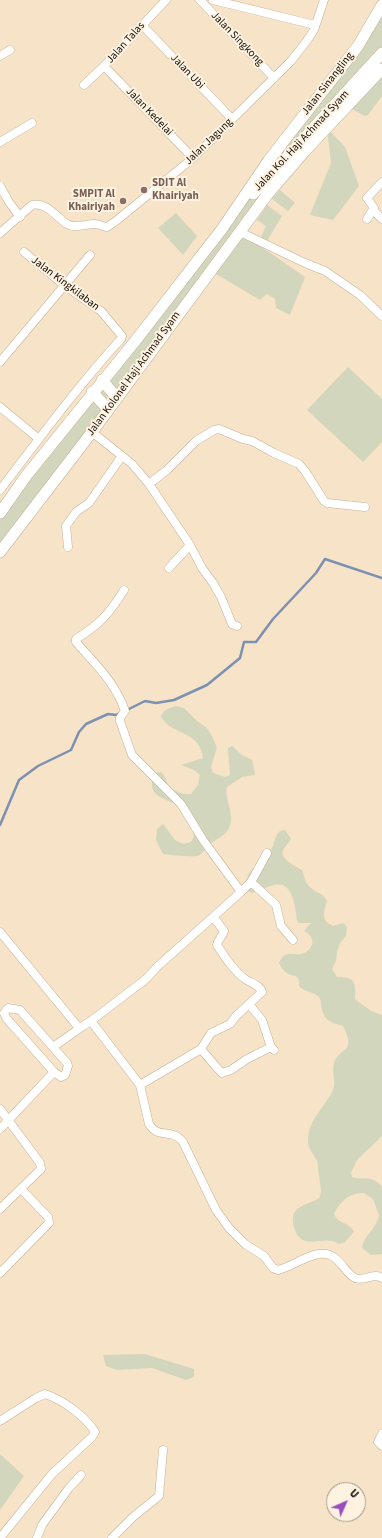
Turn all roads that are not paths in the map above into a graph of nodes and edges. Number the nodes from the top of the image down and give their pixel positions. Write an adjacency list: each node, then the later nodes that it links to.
1 (166, 0): 6 (street, Jalan Talas)
2 (200, 0): 13 (street, Jalan Singkong)
3 (213, 0): 7 (street)
4 (324, 0): 7 (street, Jalan Jagung)
5 (382, 5): 19 (main road, Jalan Sinangling)
6 (142, 25): 11 (street, Jalan Talas); 15 (street, Jalan Ubi)
7 (315, 25): 13 (street, Jalan Jagung)
8 (10, 50): 10 (street)
9 (382, 53): 19 (main road, Jalan Kol. Haji Achmad Syam)
10 (0, 56)
11 (104, 66): 14 (street, Jalan Talas); 18 (street, Jalan Kedelai)
12 (382, 69): 23 (main road, Jalan Kol. Haji Achmad Syam)
13 (274, 78): 15 (street, Jalan Jagung)
14 (84, 86)
15 (232, 119): 18 (street, Jalan Jagung)
16 (32, 123): 17 (street)
17 (0, 142)
18 (193, 158): 25 (street, Jalan Jagung)
19 (273, 164): 20 (main road, Jalan Kol. Haji Achmad Syam); 28 (main road)
20 (268, 177): 23 (main road); 28 (main road, Jalan Kol. Haji Achmad Syam)
21 (382, 182): 24 (street)
22 (0, 186): 25 (street)
23 (267, 195): 29 (main road, Jalan Kolonel Haji Achmad Syam)
24 (373, 210): 26 (street); 27 (street)
25 (20, 217): 30 (street, Jalan Jagung)
26 (367, 219)
27 (382, 219)
28 (222, 229): 36 (main road, Jalan Kolonel Haji Achmad Syam)
29 (240, 232): 34 (street); 38 (main road, Jalan Kolonel Haji Achmad Syam)
30 (0, 233)
31 (24, 252): 33 (street, Jalan Kingkilaban)
32 (90, 255): 33 (street)
33 (64, 285): 35 (street); 42 (street, Jalan Kingkilaban)
34 (382, 316)
35 (0, 362)
36 (102, 380): 37 (main road, Jalan Kolonel Haji Achmad Syam); 38 (main road)
37 (92, 392): 40 (main road); 47 (main road, Jalan Kolonel Haji Achmad Syam)
38 (118, 396): 40 (main road, Jalan Kolonel Haji Achmad Syam)
39 (0, 407): 42 (street)
40 (108, 409): 41 (main road, Jalan Kolonel Haji Achmad Syam)
41 (92, 432): 43 (street); 50 (main road, Jalan Kolonel Haji Achmad Syam)
42 (39, 439): 45 (street)
43 (122, 456): 44 (street); 49 (street)
44 (149, 484): 46 (street); 48 (street)
45 (0, 490)
46 (365, 507)
47 (0, 513)
48 (190, 545): 51 (street); 53 (street)
49 (68, 547)
50 (0, 552)
51 (169, 568)
52 (124, 590): 56 (street)
53 (237, 626)
54 (267, 853): 55 (street)
55 (250, 882): 56 (street); 59 (street)
56 (241, 892): 57 (street)
57 (214, 918): 60 (street); 61 (street)
58 (0, 932): 62 (street)
59 (293, 940)
60 (249, 1004): 64 (street); 64 (street)
61 (91, 1021): 62 (street); 66 (street)
62 (79, 1028): 63 (street)
63 (53, 1047): 65 (street); 65 (street)
64 (201, 1049): 66 (street)
65 (54, 1072): 68 (street)
66 (140, 1085): 73 (street)
67 (0, 1109): 68 (street)
68 (9, 1120): 69 (street); 70 (street)
69 (0, 1129)
70 (21, 1189): 71 (street); 72 (street)
71 (0, 1209)
72 (0, 1273)
73 (382, 1278)
74 (0, 1421): 79 (street)
75 (382, 1434): 76 (street)
76 (382, 1446)
77 (163, 1450): 81 (street)
78 (81, 1476): 80 (street)
79 (5, 1536)
80 (37, 1538)
81 (112, 1538)

